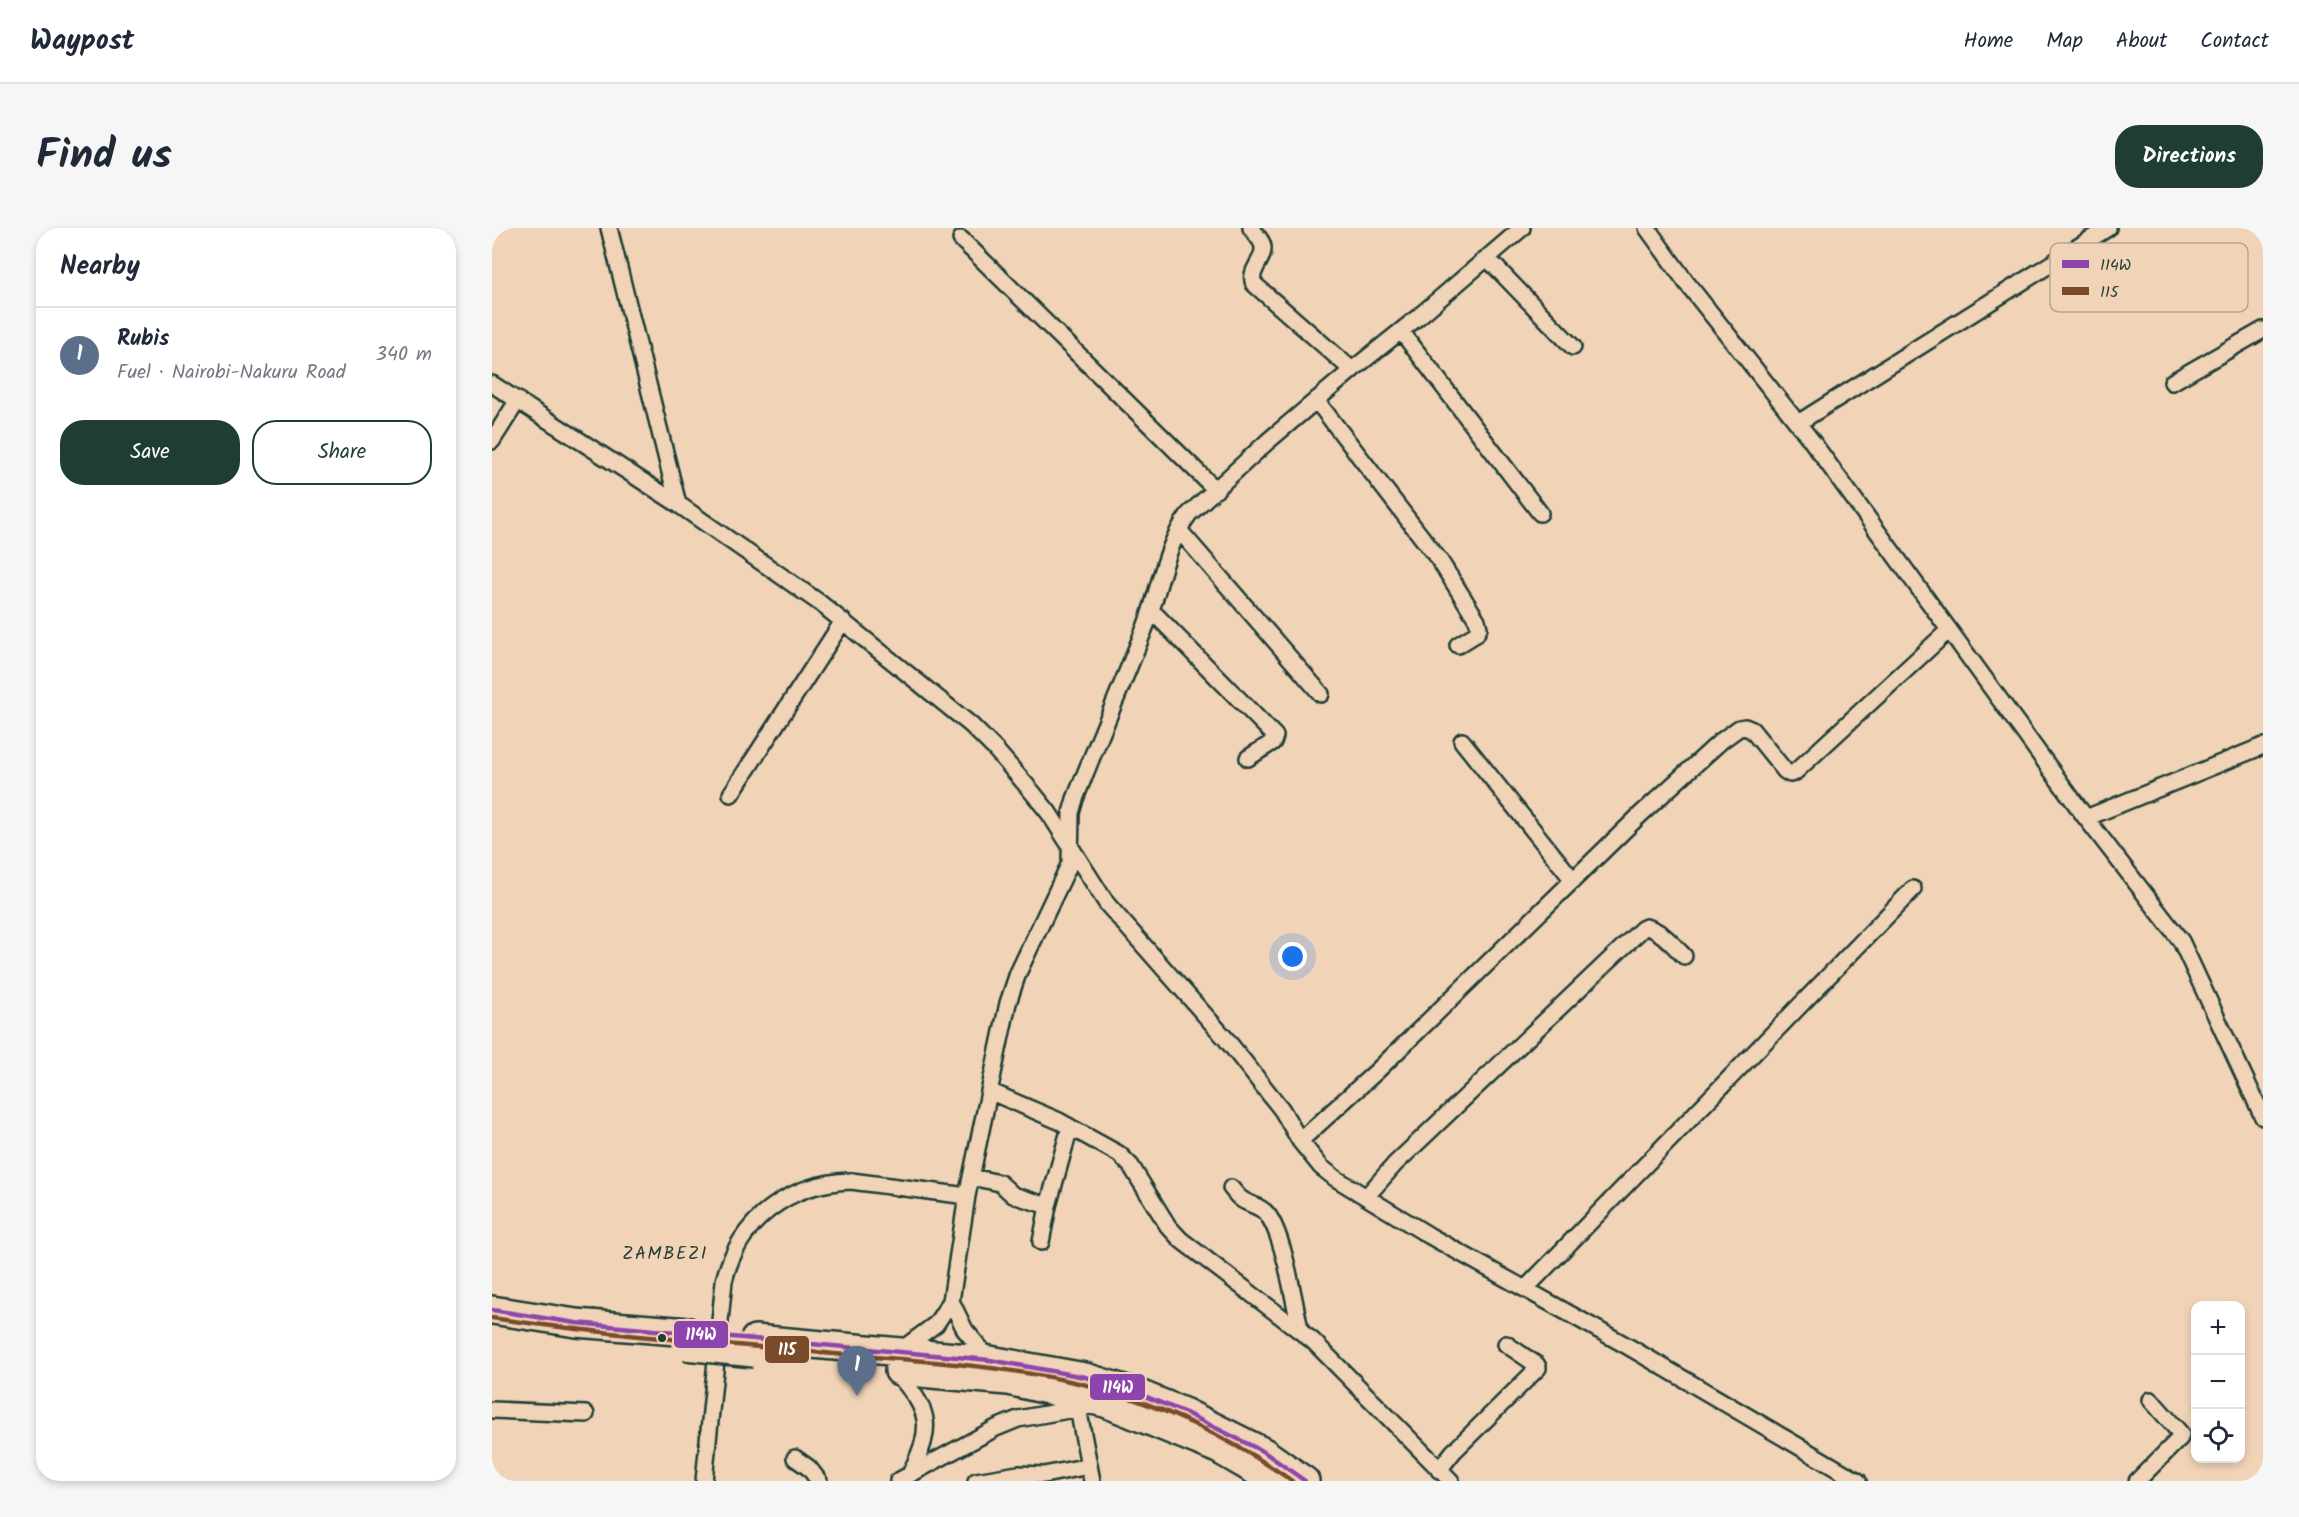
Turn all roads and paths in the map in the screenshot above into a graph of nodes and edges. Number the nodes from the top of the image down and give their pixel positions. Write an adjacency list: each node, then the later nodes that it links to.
1 (609, 228): 21 (street)
2 (1251, 228): 13 (street)
3 (1522, 228): 8 (street)
4 (1647, 228): 18 (street)
5 (2108, 228): 7 (street)
6 (961, 239): 20 (street)
7 (2084, 243)
8 (1487, 258): 11 (street); 12 (street)
9 (2050, 264): 18 (street)
10 (2263, 330): 14 (street)
11 (1401, 332): 13 (street); 22 (street)
12 (1573, 347)
13 (1352, 370): 17 (street)
14 (2172, 382)
15 (492, 384): 16 (street)
16 (518, 400): 19 (street); 21 (street)
17 (1316, 400): 20 (street); 27 (street)
18 (1798, 423): 26 (street)
19 (492, 441)
20 (1216, 490): 23 (street)
21 (678, 504): 25 (street)
22 (1540, 513)
23 (1179, 530): 24 (street); 28 (street)
24 (1150, 610): 31 (street); 34 (street)
25 (843, 621): 32 (street); 34 (street)
26 (1949, 630): 33 (street); 35 (street)
27 (1458, 645)
28 (1322, 694)
29 (1462, 741): 35 (street)
30 (2263, 746): 33 (street)
31 (1248, 758)
32 (731, 794)
33 (2086, 818): 39 (street)
34 (1071, 849): 38 (street); 41 (street)
35 (1573, 880): 41 (street)
36 (1913, 889): 48 (street)
37 (1684, 956): 45 (street)
38 (989, 1091): 40 (street); 42 (street)
39 (2263, 1117)
40 (1070, 1127): 46 (street); 52 (street)
41 (1300, 1141): 45 (street)
42 (971, 1177): 44 (street); 46 (street)
43 (1231, 1188): 52 (street)
44 (967, 1196): 49 (street); 66 (street)
45 (1366, 1197): 48 (street)
46 (1048, 1206): 47 (street)
47 (1041, 1242)
48 (1525, 1289): 73 (street)
49 (951, 1301): 55 (street); 56 (street)
50 (492, 1310): 53 (highway)
51 (492, 1325): 53 (highway)
52 (1299, 1329): 63 (street)
53 (687, 1339): 56 (highway, bridge)
54 (1506, 1344): 63 (street)
55 (990, 1360): 56 (highway); 71 (highway)
56 (896, 1361): 58 (highway); 64 (street)
57 (2151, 1400): 74 (street)
58 (1105, 1403): 59 (street); 70 (highway)
59 (1078, 1408): 64 (street); 65 (street)
60 (492, 1410): 61 (street)
61 (586, 1414)
62 (795, 1458): 67 (street)
63 (1439, 1470): 72 (street)
64 (911, 1472): 68 (street)
65 (1090, 1474): 69 (street)
66 (704, 1481)
67 (819, 1481)
68 (897, 1481)
69 (976, 1481)
70 (1273, 1481)
71 (1305, 1481)
72 (1451, 1481)
73 (1858, 1481)
74 (2137, 1481)

